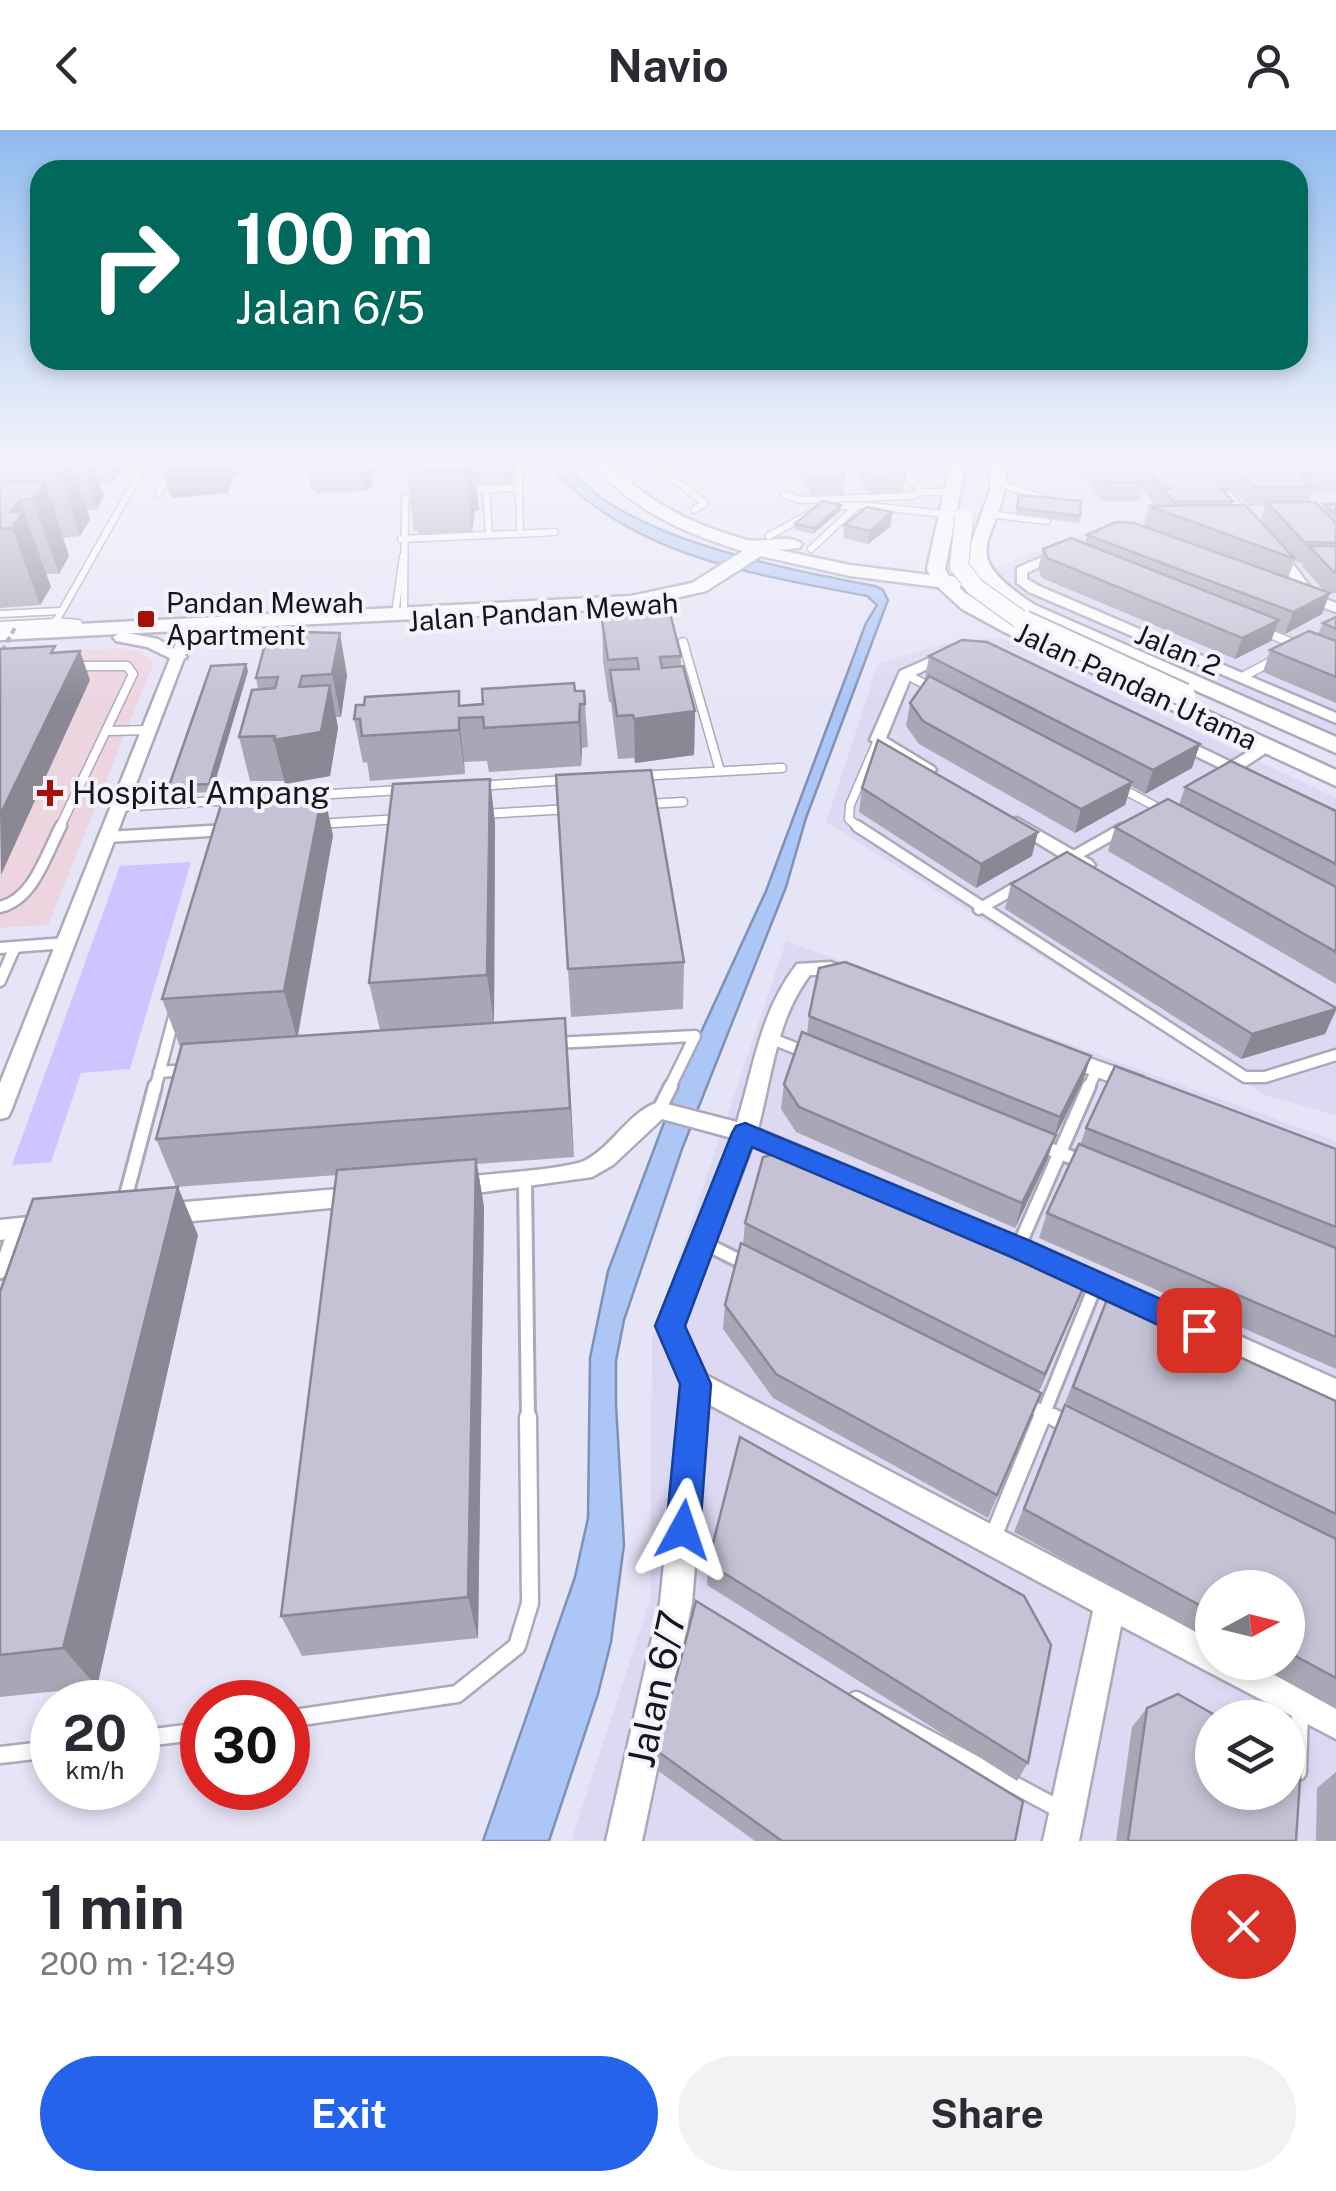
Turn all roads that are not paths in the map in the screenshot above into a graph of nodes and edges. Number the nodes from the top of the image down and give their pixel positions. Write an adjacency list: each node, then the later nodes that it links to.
1 (99, 544): 21 (lane)
2 (402, 544): 23 (lane)
3 (736, 544): 14 (main road)
4 (744, 544): 14 (main road)
5 (771, 544): 14 (lane)
6 (812, 544): 13 (lane)
7 (959, 544): 49 (main road, bridge)
8 (980, 544): 12 (main road)
9 (1269, 544): 18 (street)
10 (940, 546): 12 (main road); 15 (main road)
11 (1076, 547): 40 (street, Jalan 2)
12 (978, 550): 16 (main road)
13 (803, 551): 14 (main road, Jalan Pandan Utama); 15 (main road, Jalan Pandan Utama)
14 (757, 556): 23 (main road, Jalan Pandan Mewah); 28 (main road, Jalan Pandan Mewah)
15 (939, 576): 16 (main road, Jalan Pandan Utama); 24 (main road, Jalan Pandan Utama)
16 (981, 577): 20 (main road, Jalan Pandan Utama)
17 (1278, 586): 18 (street)
18 (1312, 599): 19 (street)
19 (1336, 608)
20 (1028, 610): 24 (main road); 47 (main road, Jalan Pandan Utama)
21 (60, 611): 22 (lane); 25 (lane)
22 (0, 614)
23 (399, 614): 28 (main road, Jalan Pandan Mewah)
24 (997, 620): 48 (main road, Jalan Pandan Utama)
25 (55, 622): 27 (lane); 29 (lane)
26 (1246, 624): 34 (lane)
27 (0, 626)
28 (188, 629): 29 (main road, Jalan Pandan Mewah); 31 (main road, Jalan Pandan Mewah); 37 (street)
29 (77, 630): 32 (main road, Jalan Pandan Mewah)
30 (1318, 637): 34 (lane)
31 (122, 638): 32 (main road, Jalan Pandan Mewah); 37 (street)
32 (4, 639)
33 (684, 642): 51 (lane)
34 (1301, 646): 36 (lane); 40 (lane)
35 (966, 652): 39 (street)
36 (1318, 653)
37 (178, 658): 43 (street)
38 (56, 668): 44 (lane)
39 (905, 674): 41 (lane); 46 (street)
40 (1242, 677): 42 (street, Jalan 2)
41 (939, 692)
42 (1336, 718)
43 (149, 730): 44 (lane); 66 (street)
44 (109, 732): 83 (lane)
45 (1161, 733): 52 (street)
46 (878, 740): 54 (street); 84 (lane)
47 (1336, 746)
48 (1267, 747): 52 (street); 55 (main road, Jalan Pandan Utama)
49 (1336, 764)
50 (782, 768): 51 (lane)
51 (720, 772): 53 (lane)
52 (1224, 772): 58 (street)
53 (621, 777)
54 (943, 779)
55 (1336, 779)
56 (582, 780): 59 (lane)
57 (1108, 781): 67 (lane)
58 (1266, 785)
59 (463, 786)
60 (404, 790): 61 (lane)
61 (310, 796)
62 (241, 800): 66 (lane)
63 (1173, 800): 67 (lane)
64 (683, 802): 65 (lane)
65 (628, 806)
66 (118, 807): 78 (street)
67 (1159, 808): 70 (lane); 73 (lane)
68 (574, 809): 69 (lane)
69 (474, 815)
70 (1175, 817)
71 (419, 818): 74 (lane)
72 (1008, 818): 80 (street)
73 (1142, 818)
74 (312, 824)
75 (1124, 828): 80 (lane)
76 (243, 829): 77 (lane)
77 (226, 830): 78 (lane); 79 (lane)
78 (107, 837): 85 (street)
79 (220, 848)
80 (1065, 861): 81 (street)
81 (1105, 877)
82 (1026, 883): 84 (lane)
83 (0, 908)
84 (979, 909): 94 (lane)
85 (66, 943): 86 (lane); 101 (street)
86 (15, 947): 87 (lane); 88 (lane)
87 (0, 948)
88 (0, 980)
89 (866, 982): 91 (street, Jalan 6/7)
90 (180, 997): 98 (lane)
91 (769, 1037): 95 (lane); 102 (street, Jalan 6/7)
92 (534, 1044): 100 (lane)
93 (1044, 1049): 97 (street)
94 (1336, 1055)
95 (824, 1059)
96 (197, 1069): 98 (lane)
97 (1097, 1070): 99 (street); 104 (lane)
98 (159, 1072): 109 (lane)
99 (1152, 1089)
100 (658, 1110): 102 (street); 106 (street)
101 (0, 1111)
102 (745, 1133): 112 (street, Jalan 6/7); 113 (street)
103 (1024, 1138): 104 (lane)
104 (1060, 1153): 105 (lane); 113 (lane)
105 (1097, 1167)
106 (525, 1180): 107 (street); 129 (lane)
107 (426, 1190)
108 (386, 1193): 109 (street)
109 (111, 1219)
110 (67, 1223): 111 (street)
111 (8, 1229): 114 (lane)
112 (702, 1242): 115 (lane); 117 (street, Jalan 6/7)
113 (1018, 1248): 116 (street)
114 (0, 1272)
115 (770, 1276)
116 (1096, 1283): 118 (street); 120 (lane)
117 (696, 1384): 122 (street); 134 (street, Jalan 6/7)
118 (1336, 1392)
119 (1010, 1396): 120 (lane)
120 (1044, 1413): 121 (lane); 122 (lane)
121 (1078, 1430)
122 (992, 1540): 123 (street)
123 (1110, 1602): 124 (street); 133 (street)
124 (1195, 1648)
125 (1256, 1680): 127 (street)
126 (846, 1694): 133 (lane)
127 (1293, 1700)
128 (1305, 1706): 130 (street)
129 (310, 1716)
130 (1336, 1722)
131 (30, 1752): 132 (lane)
132 (0, 1755)
133 (1064, 1827)
134 (628, 1839)

